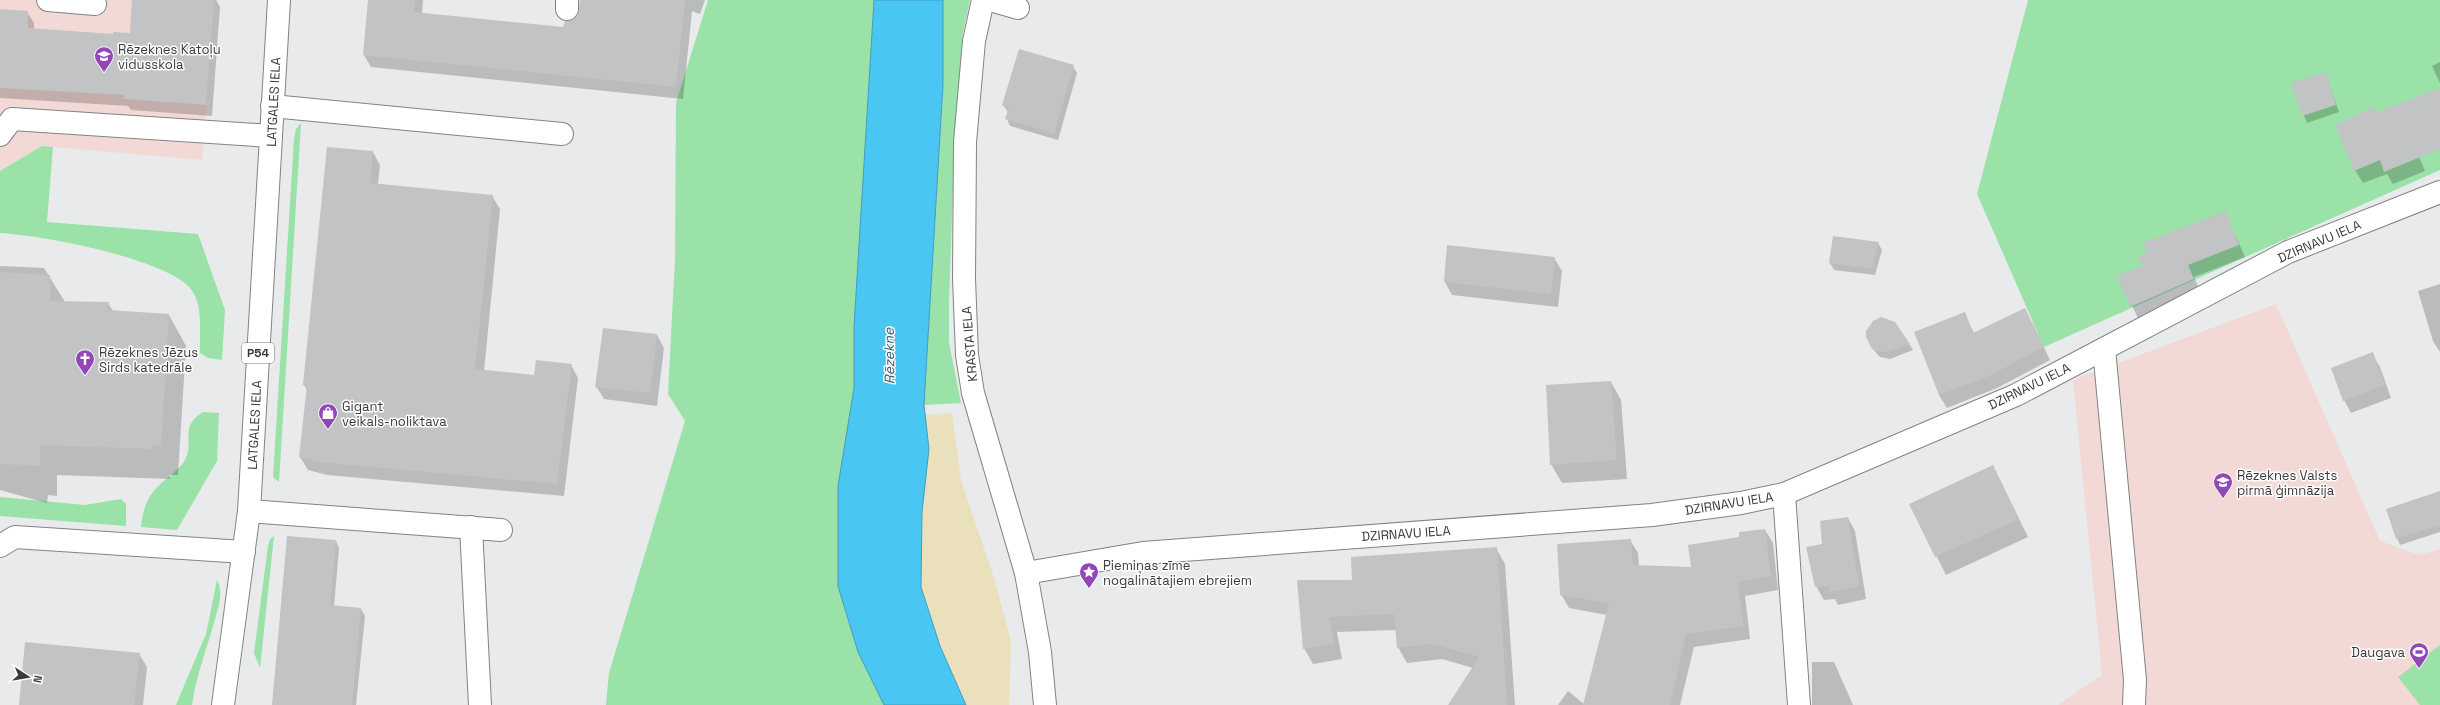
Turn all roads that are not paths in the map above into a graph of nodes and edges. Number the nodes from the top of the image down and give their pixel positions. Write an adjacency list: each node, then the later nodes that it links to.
1 (48, 0): 5 (street)
2 (279, 0): 7 (street, LATGALES IELA / P54)
3 (983, 0): 19 (street, KRASTA IELA)
4 (990, 0): 6 (street)
5 (95, 4)
6 (1018, 8)
7 (272, 106): 8 (street); 10 (street, LATGALES IELA / P54)
8 (562, 134)
9 (0, 135): 10 (street)
10 (271, 136): 14 (street, LATGALES IELA / P54)
11 (2440, 192): 12 (street, DZIRNAVU IELA)
12 (2104, 349): 13 (street, DZIRNAVU IELA); 24 (street)
13 (1784, 494): 19 (street, DZIRNAVU IELA); 23 (street)
14 (248, 511): 15 (street); 18 (street, LATGALES IELA / P54)
15 (471, 527): 16 (street); 21 (street)
16 (501, 530)
17 (0, 546): 18 (street)
18 (244, 552): 20 (street, LATGALES IELA / P54)
19 (1026, 573): 22 (street, KRASTA IELA)
20 (223, 705)
21 (480, 705)
22 (1045, 705)
23 (1799, 705)
24 (2134, 705)

